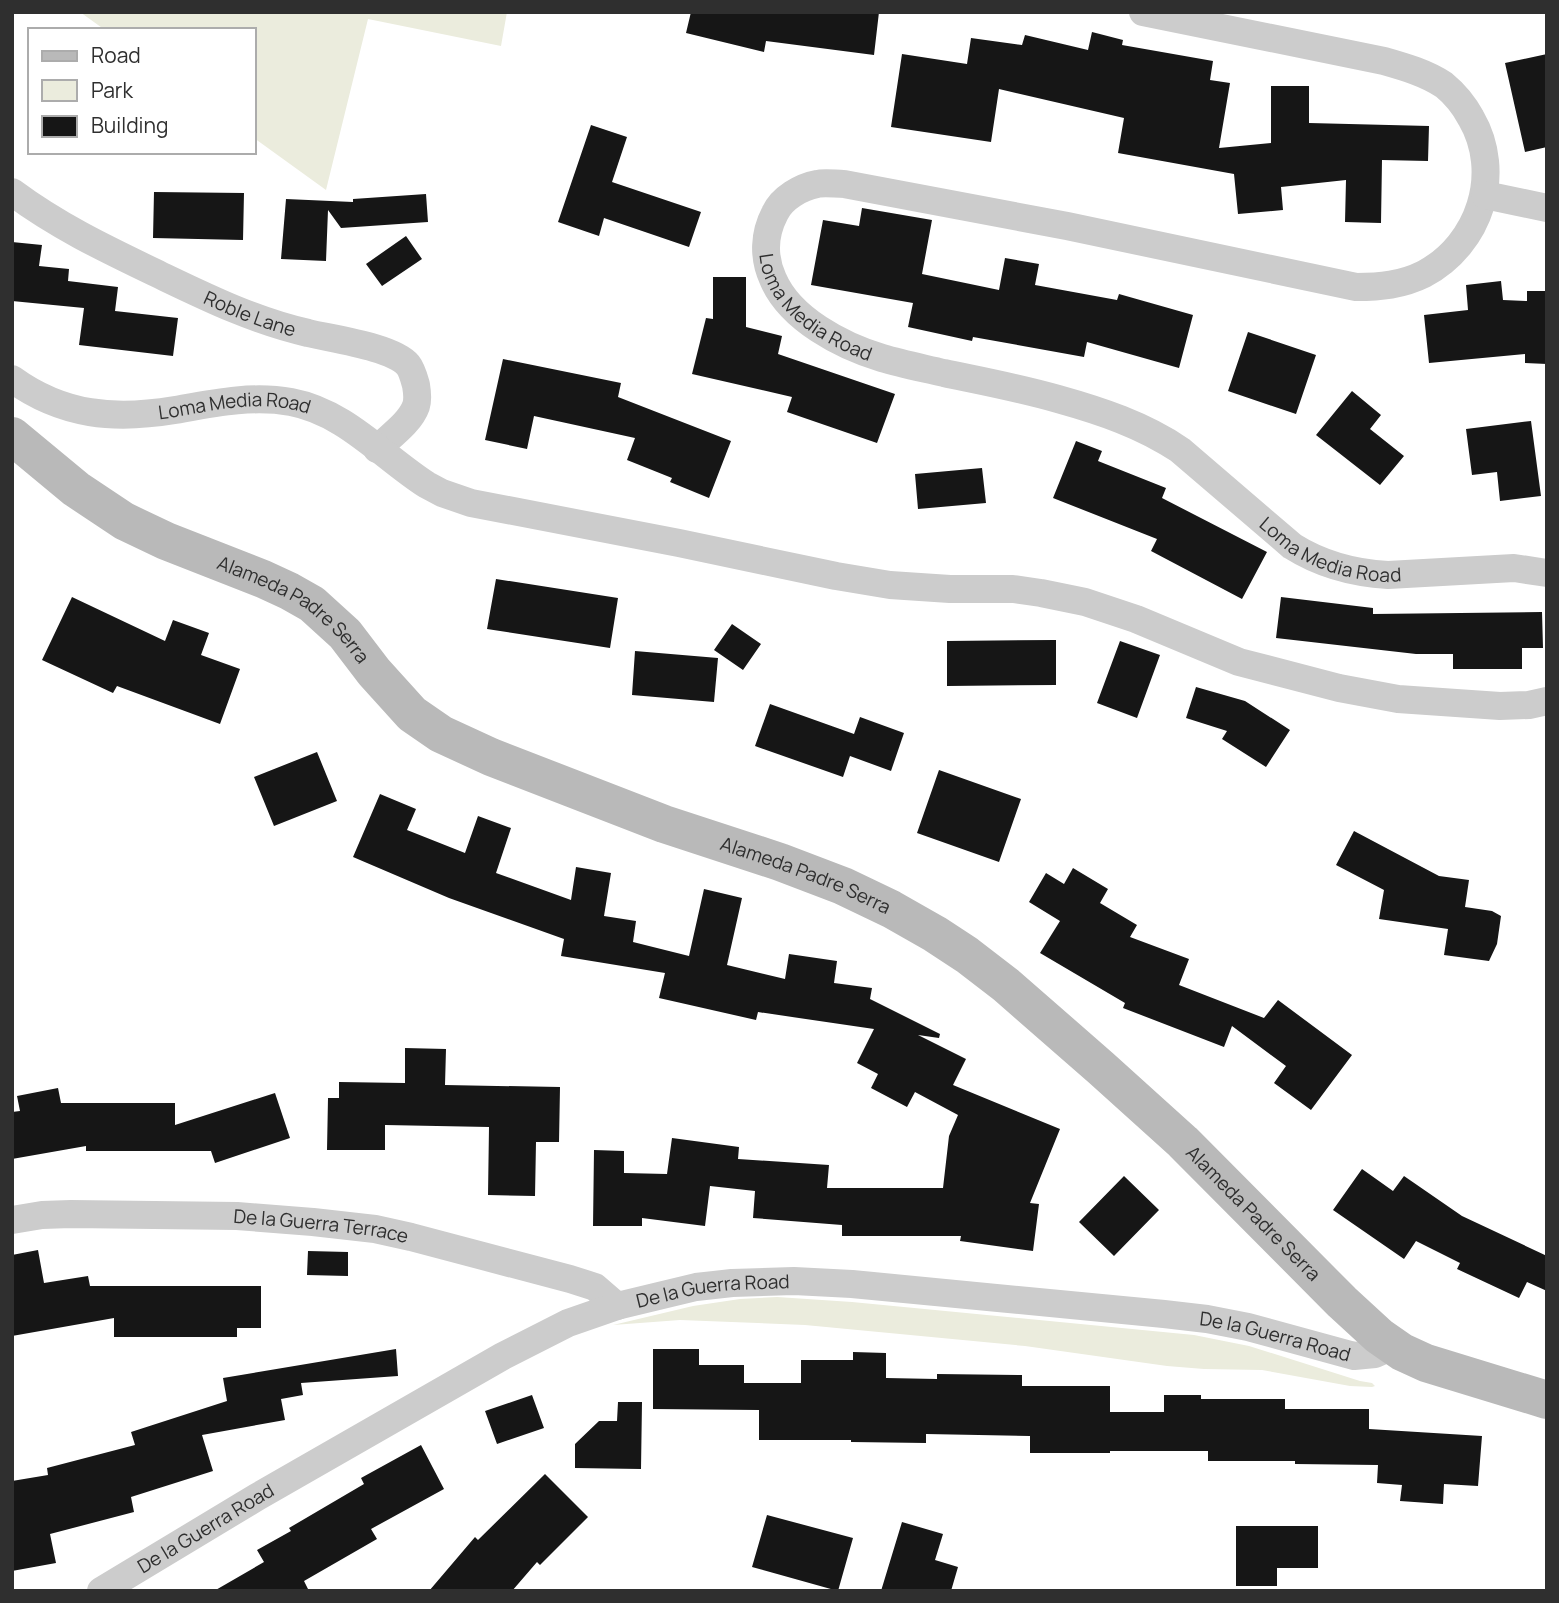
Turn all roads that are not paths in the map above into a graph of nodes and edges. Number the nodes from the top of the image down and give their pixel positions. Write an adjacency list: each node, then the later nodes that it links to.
1 (1143, 12): 3 (street, Loma Media Road)
2 (12, 192): 7 (street, Roble Lane)
3 (1485, 195): 4 (street); 8 (street, Loma Media Road)
4 (1547, 208)
5 (12, 379): 7 (street, Loma Media Road)
6 (12, 436): 12 (street, Alameda Padre Serra)
7 (377, 449): 9 (street, Loma Media Road)
8 (1547, 573)
9 (1547, 701)
10 (12, 1220): 11 (street, De la Guerra Terrace)
11 (617, 1306): 12 (street, De la Guerra Road); 14 (street, De la Guerra Road)
12 (1393, 1346): 13 (street, Alameda Padre Serra)
13 (1547, 1400)
14 (101, 1591)

